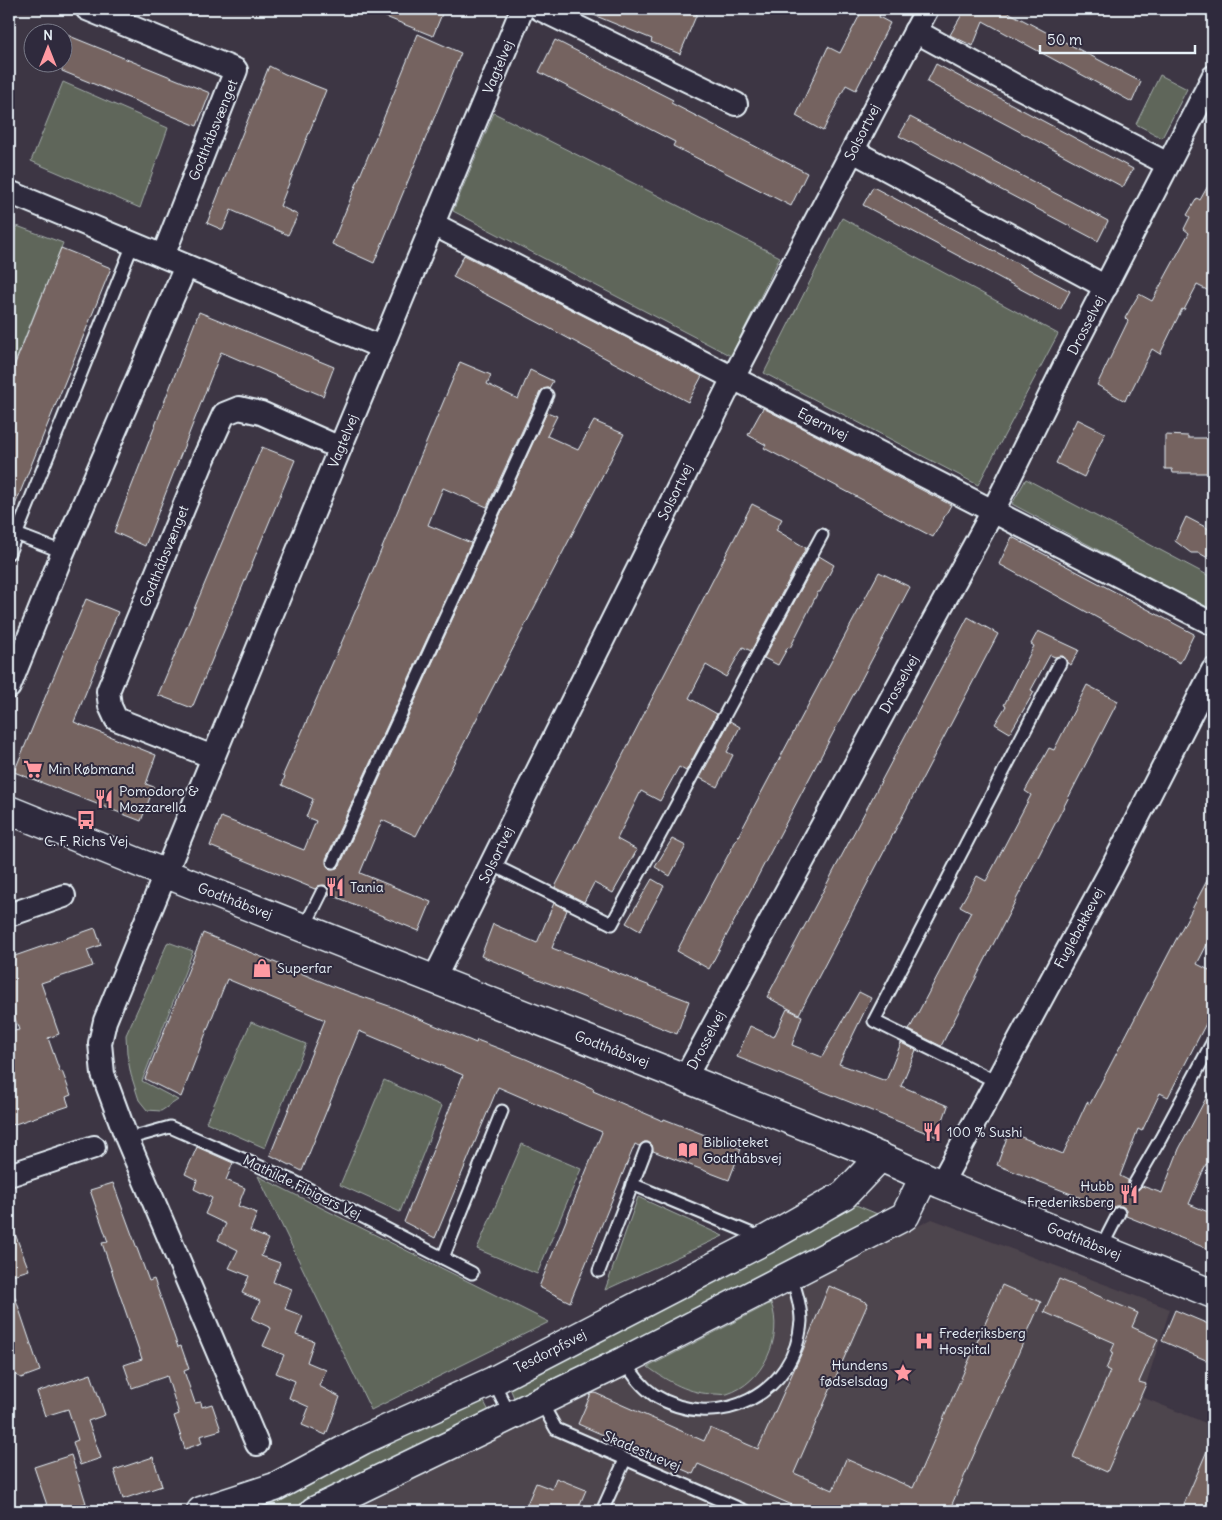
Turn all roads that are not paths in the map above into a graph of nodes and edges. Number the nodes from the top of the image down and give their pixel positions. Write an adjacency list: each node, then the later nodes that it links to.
1 (87, 9): 13 (street, Godthåbsvænget)
2 (522, 9): 11 (street, Vagtelvej)
3 (540, 9): 7 (street)
4 (927, 9): 5 (street, Solsortvej)
5 (915, 31): 8 (street, Solsortvej); 9 (street)
6 (1213, 77): 9 (street, Drosselvej)
7 (736, 104)
8 (853, 151): 15 (street, Drosselvej); 17 (street, Solsortvej)
9 (1168, 164): 15 (street, Drosselvej)
10 (9, 192): 12 (street)
11 (432, 224): 16 (street, Vagtelvej); 17 (street, Egernvej)
12 (133, 244): 13 (street); 21 (lane)
13 (163, 256): 14 (street)
14 (186, 266): 16 (street); 23 (street)
15 (1106, 286): 20 (street, Drosselvej)
16 (381, 347): 19 (street, Vagtelvej)
17 (732, 378): 20 (street, Egernvej); 32 (street, Solsortvej)
18 (547, 394): 31 (lane)
19 (340, 448): 29 (street, Vagtelvej); 29 (street, Godthåbsvænget)
20 (993, 511): 25 (street, Egernvej); 40 (street, Drosselvej)
21 (16, 534): 23 (lane); 24 (lane)
22 (822, 535): 32 (lane)
23 (63, 552): 28 (street)
24 (9, 553)
25 (1213, 624)
26 (1060, 663): 41 (lane)
27 (1213, 670): 41 (street, Fuglebakkevej)
28 (9, 687)
29 (213, 757): 33 (street, Vagtelvej)
30 (9, 810): 33 (street, Godthåbsvej)
31 (333, 862)
32 (491, 864): 38 (street, Solsortvej)
33 (166, 874): 37 (street, Godthåbsvej); 43 (street)
34 (322, 892): 37 (lane)
35 (64, 896): 36 (street)
36 (9, 915)
37 (304, 928): 38 (street, Godthåbsvej)
38 (434, 979): 40 (street, Godthåbsvej)
39 (1213, 1041): 49 (lane)
40 (686, 1078): 46 (street, Godthåbsvej)
41 (996, 1082): 48 (street, Fuglebakkevej)
42 (502, 1111): 54 (lane)
43 (127, 1139): 54 (lane, Mathilde Fibigers Vej); 63 (street)
44 (94, 1147): 47 (street)
45 (646, 1150): 50 (lane)
46 (880, 1157): 48 (street, Godthåbsvej); 52 (street, Tesdorpfsvej)
47 (9, 1175)
48 (932, 1180): 53 (street, Godthåbsvej); 57 (street)
49 (1135, 1182)
50 (632, 1184): 52 (lane); 55 (lane)
51 (1119, 1213): 53 (lane)
52 (765, 1240): 60 (street, Tesdorpfsvej)
53 (1101, 1248): 58 (street, Godthåbsvej)
54 (443, 1258): 56 (lane, Mathilde Fibigers Vej)
55 (599, 1271)
56 (472, 1273)
57 (791, 1276): 59 (street); 59 (lane)
58 (1213, 1294)
59 (624, 1361): 61 (street)
60 (493, 1381): 62 (lane); 65 (street, Tesdorpfsvej)
61 (541, 1402): 62 (street); 64 (lane, Skadestuevej)
62 (511, 1417): 66 (street)
63 (257, 1444)
64 (625, 1460): 67 (lane); 68 (lane, Skadestuevej)
65 (201, 1511)
66 (314, 1511)
67 (602, 1511)
68 (745, 1511)

